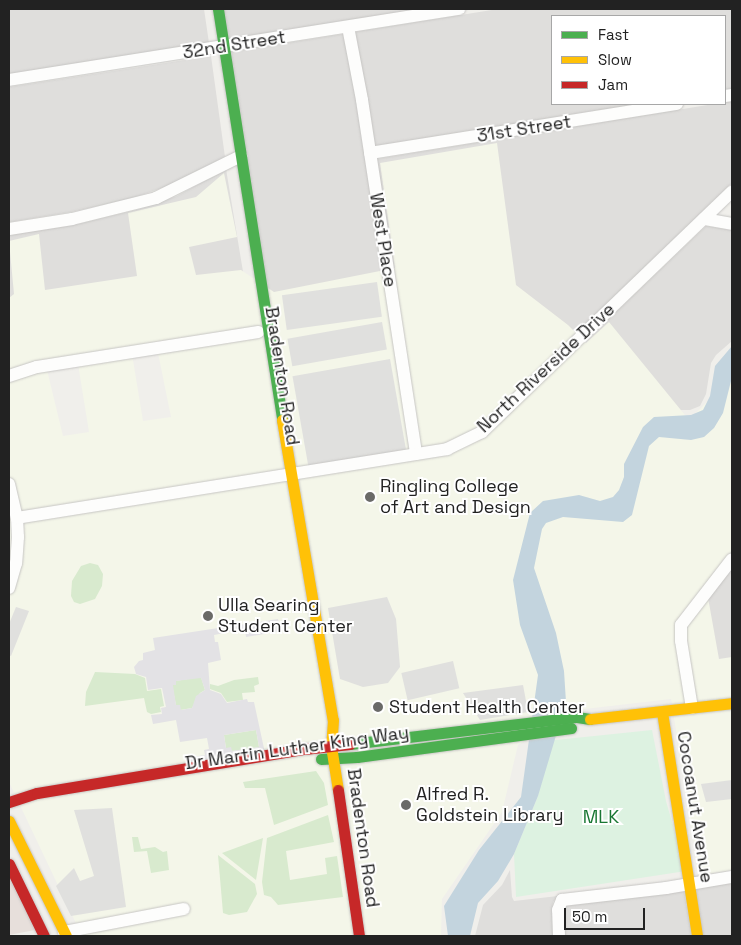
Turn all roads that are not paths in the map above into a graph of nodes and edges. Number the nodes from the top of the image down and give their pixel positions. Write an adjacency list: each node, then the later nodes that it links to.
1 (209, 9): 5 (street, Bradenton Road)
2 (218, 9): 5 (street, Bradenton Road)
3 (459, 9): 4 (street, 32nd Street)
4 (348, 27): 5 (street, 32nd Street); 8 (street, West Place)
5 (220, 48): 6 (street, 32nd Street); 9 (street, Bradenton Road)
6 (9, 80)
7 (671, 105): 8 (street, 31st Street)
8 (370, 153): 16 (street, West Place)
9 (236, 158): 13 (street); 14 (street, Bradenton Road); 17 (street, Bradenton Road)
10 (732, 191): 11 (street, North Riverside Drive)
11 (704, 219): 12 (street); 16 (street, North Riverside Drive)
12 (732, 224)
13 (9, 229)
14 (258, 332): 15 (street); 17 (street, Bradenton Road)
15 (9, 376)
16 (416, 454): 17 (street, North Riverside Drive)
17 (286, 475): 19 (street, North Riverside Drive); 26 (street, Bradenton Road)
18 (9, 484): 19 (street)
19 (17, 518): 21 (street)
20 (732, 558): 23 (street)
21 (9, 588)
22 (732, 703): 23 (street, Dr Martin Luther King Way)
23 (692, 708): 24 (street, Dr Martin Luther King Way)
24 (662, 712): 25 (street, Dr Martin Luther King Way); 32 (street, Cocoanut Avenue)
25 (581, 721): 26 (street, Dr Martin Luther King Way); 27 (street, Dr Martin Luther King Way)
26 (331, 746): 27 (street, Bradenton Road); 28 (street, Dr Martin Luther King Way)
27 (333, 758): 28 (street, Dr Martin Luther King Way); 37 (street, Bradenton Road)
28 (9, 803)
29 (9, 821): 35 (street)
30 (9, 864): 33 (street)
31 (732, 877): 32 (street)
32 (688, 884): 38 (street); 39 (street, Cocoanut Avenue)
33 (26, 899): 35 (street); 36 (street)
34 (184, 909): 35 (street)
35 (65, 934)
36 (43, 936)
37 (359, 936)
38 (559, 936)
39 (698, 936)

